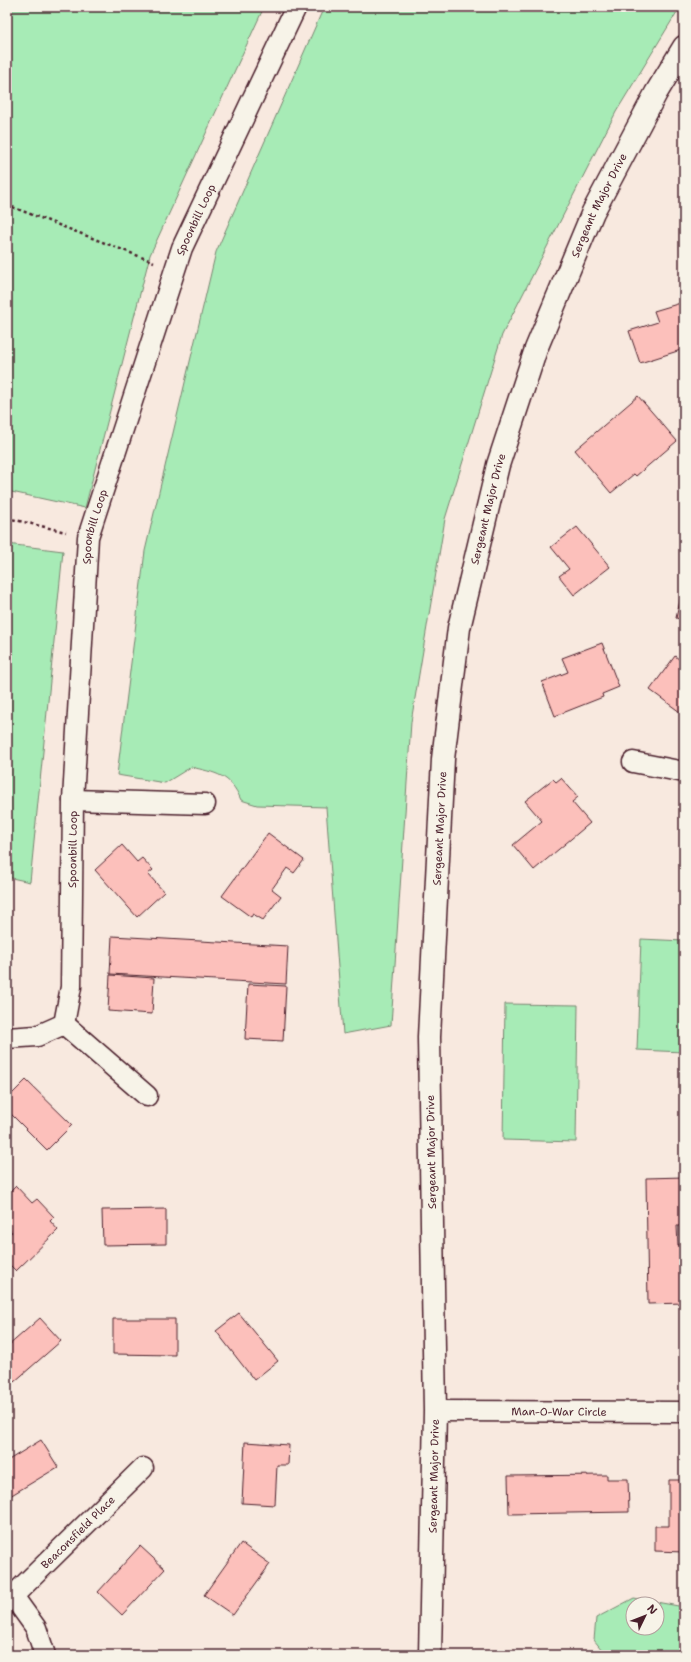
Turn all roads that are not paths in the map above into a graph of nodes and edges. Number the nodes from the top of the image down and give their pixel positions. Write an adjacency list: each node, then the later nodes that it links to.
1 (296, 7): 5 (street, Spoonbill Loop)
2 (684, 47): 10 (street, Sergeant Major Drive)
3 (633, 762): 4 (street)
4 (684, 772)
5 (73, 800): 6 (street); 7 (street, Spoonbill Loop)
6 (205, 804)
7 (64, 1024): 8 (street); 9 (street)
8 (7, 1038)
9 (147, 1096)
10 (435, 1411): 11 (street, Man-O-War Circle); 15 (street, Sergeant Major Drive)
11 (684, 1412)
12 (143, 1468): 13 (street, Beaconsfield Place)
13 (10, 1594): 14 (street)
14 (45, 1655)
15 (430, 1655)

